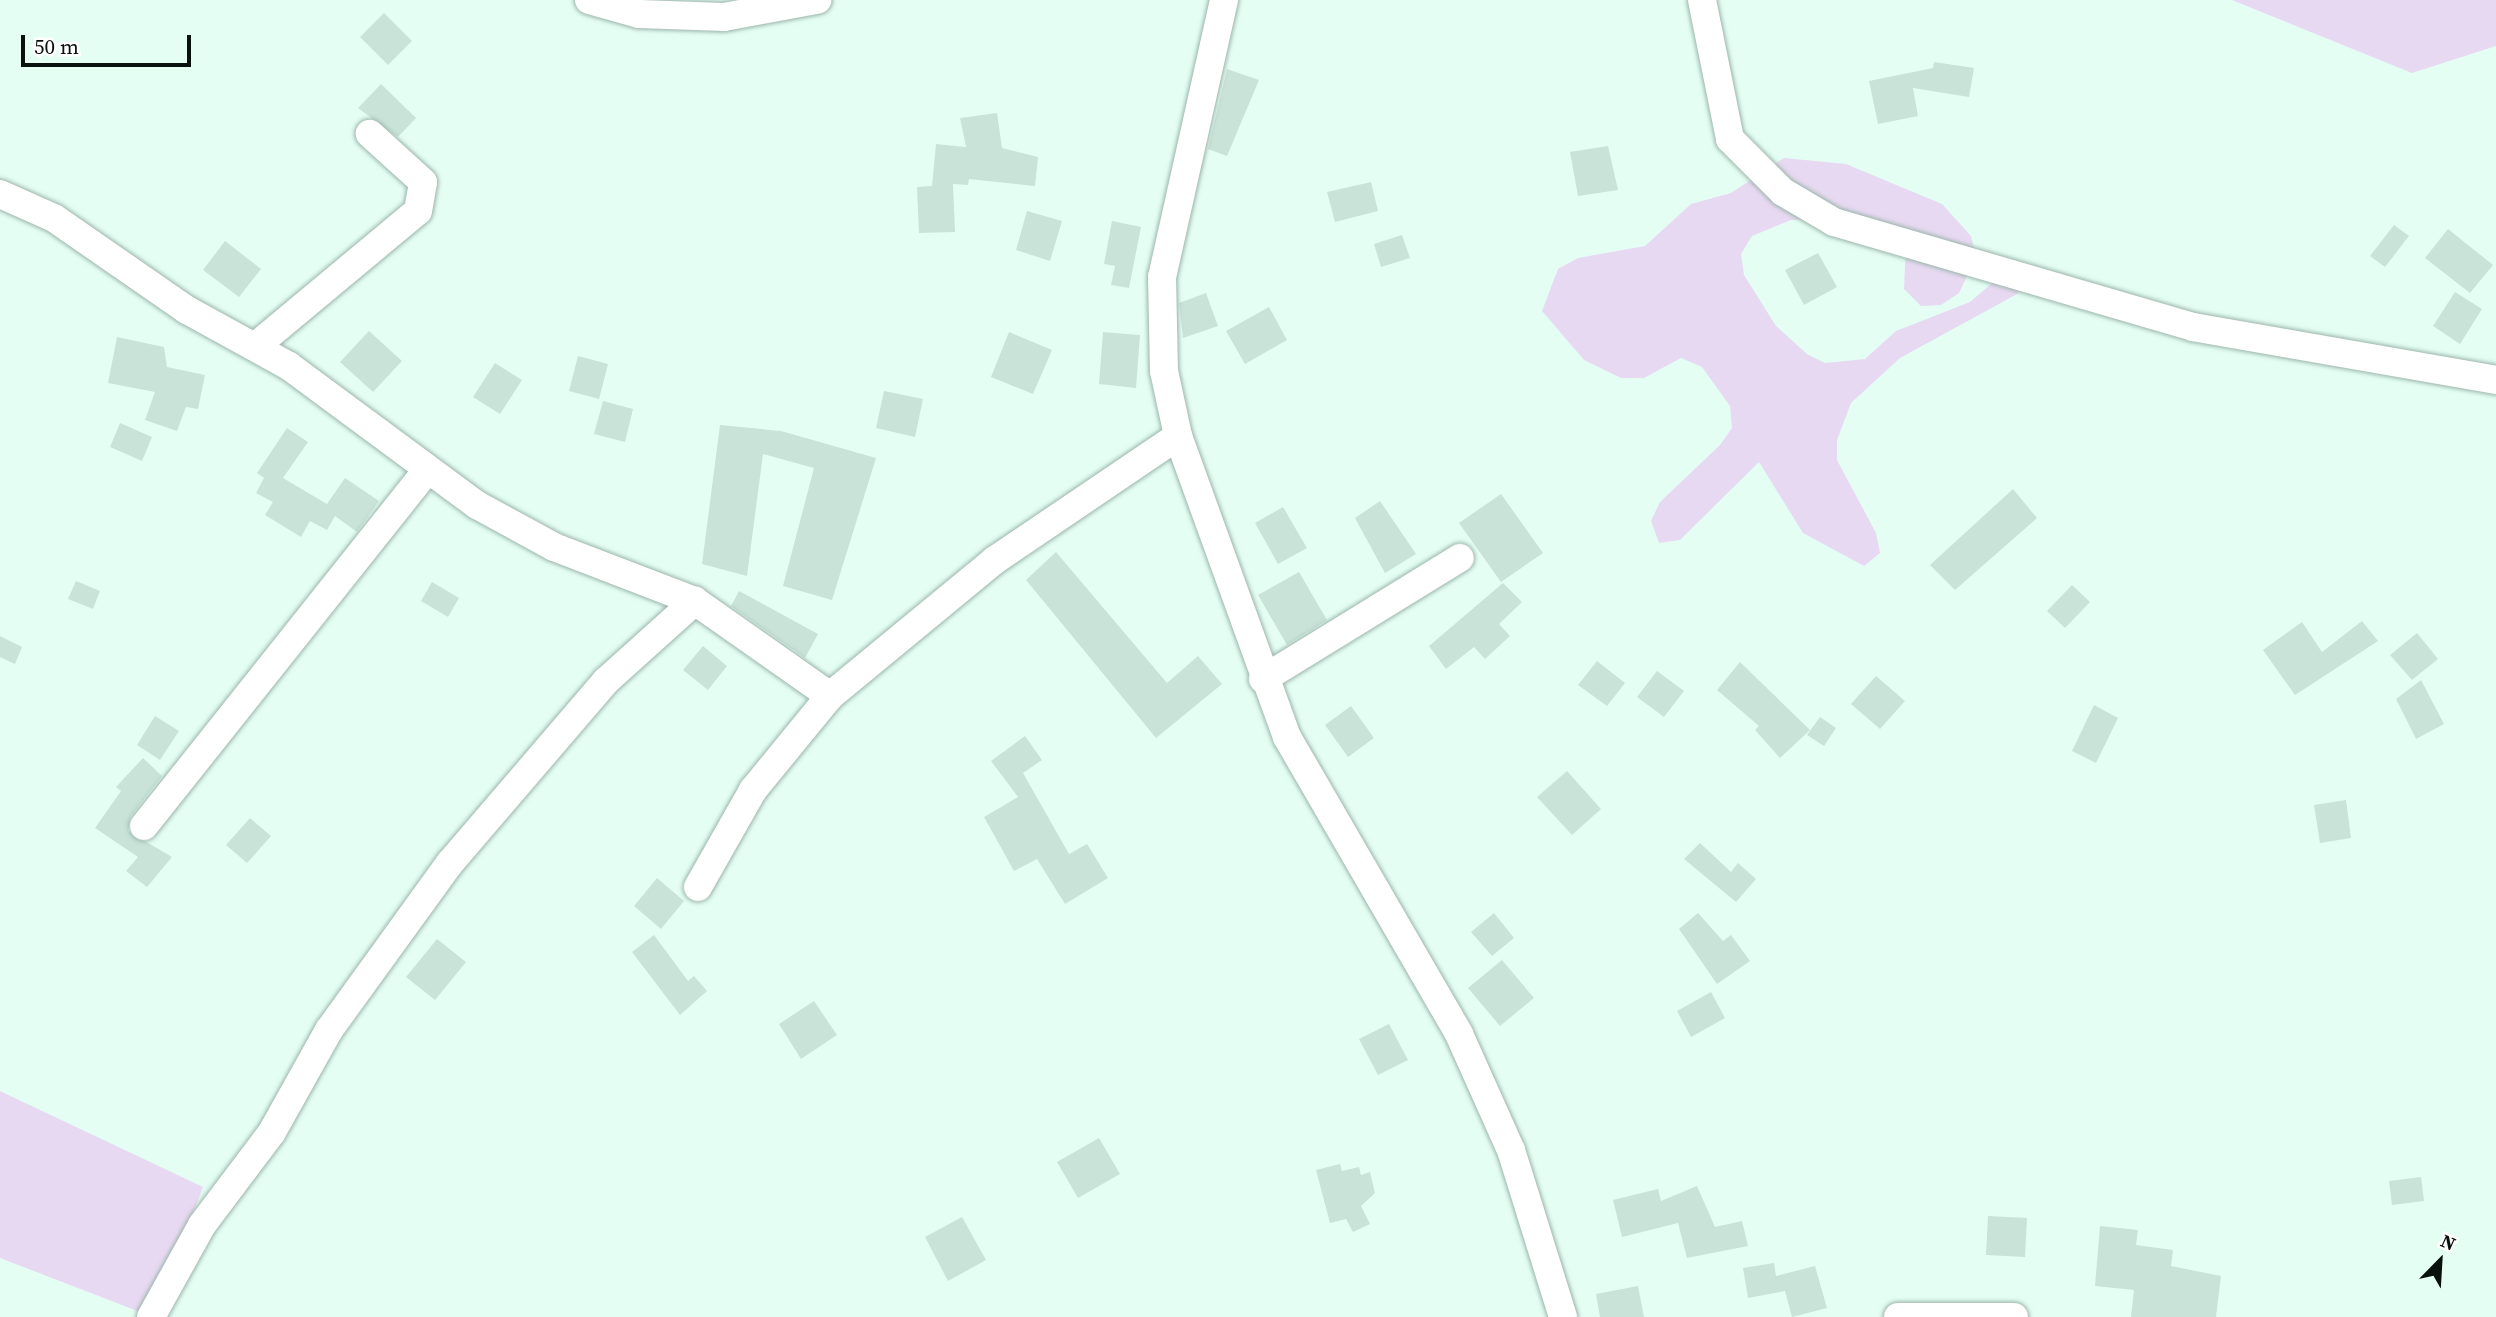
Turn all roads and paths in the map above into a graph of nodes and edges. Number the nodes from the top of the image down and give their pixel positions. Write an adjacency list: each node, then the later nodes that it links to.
1 (589, 0): 2 (street)
2 (817, 0)
3 (1224, 0): 9 (street)
4 (1702, 0): 8 (street)
5 (370, 134): 7 (street)
6 (0, 194): 7 (street)
7 (257, 345): 10 (street)
8 (2496, 380)
9 (1178, 436): 13 (street); 14 (street)
10 (426, 471): 12 (street); 15 (street)
11 (1460, 558): 13 (street)
12 (695, 601): 14 (street); 17 (street)
13 (1263, 679): 18 (street)
14 (830, 696): 16 (street)
15 (144, 827)
16 (698, 887)
17 (151, 1317)
18 (1563, 1317)
19 (1898, 1317): 20 (street)
20 (2014, 1317)

